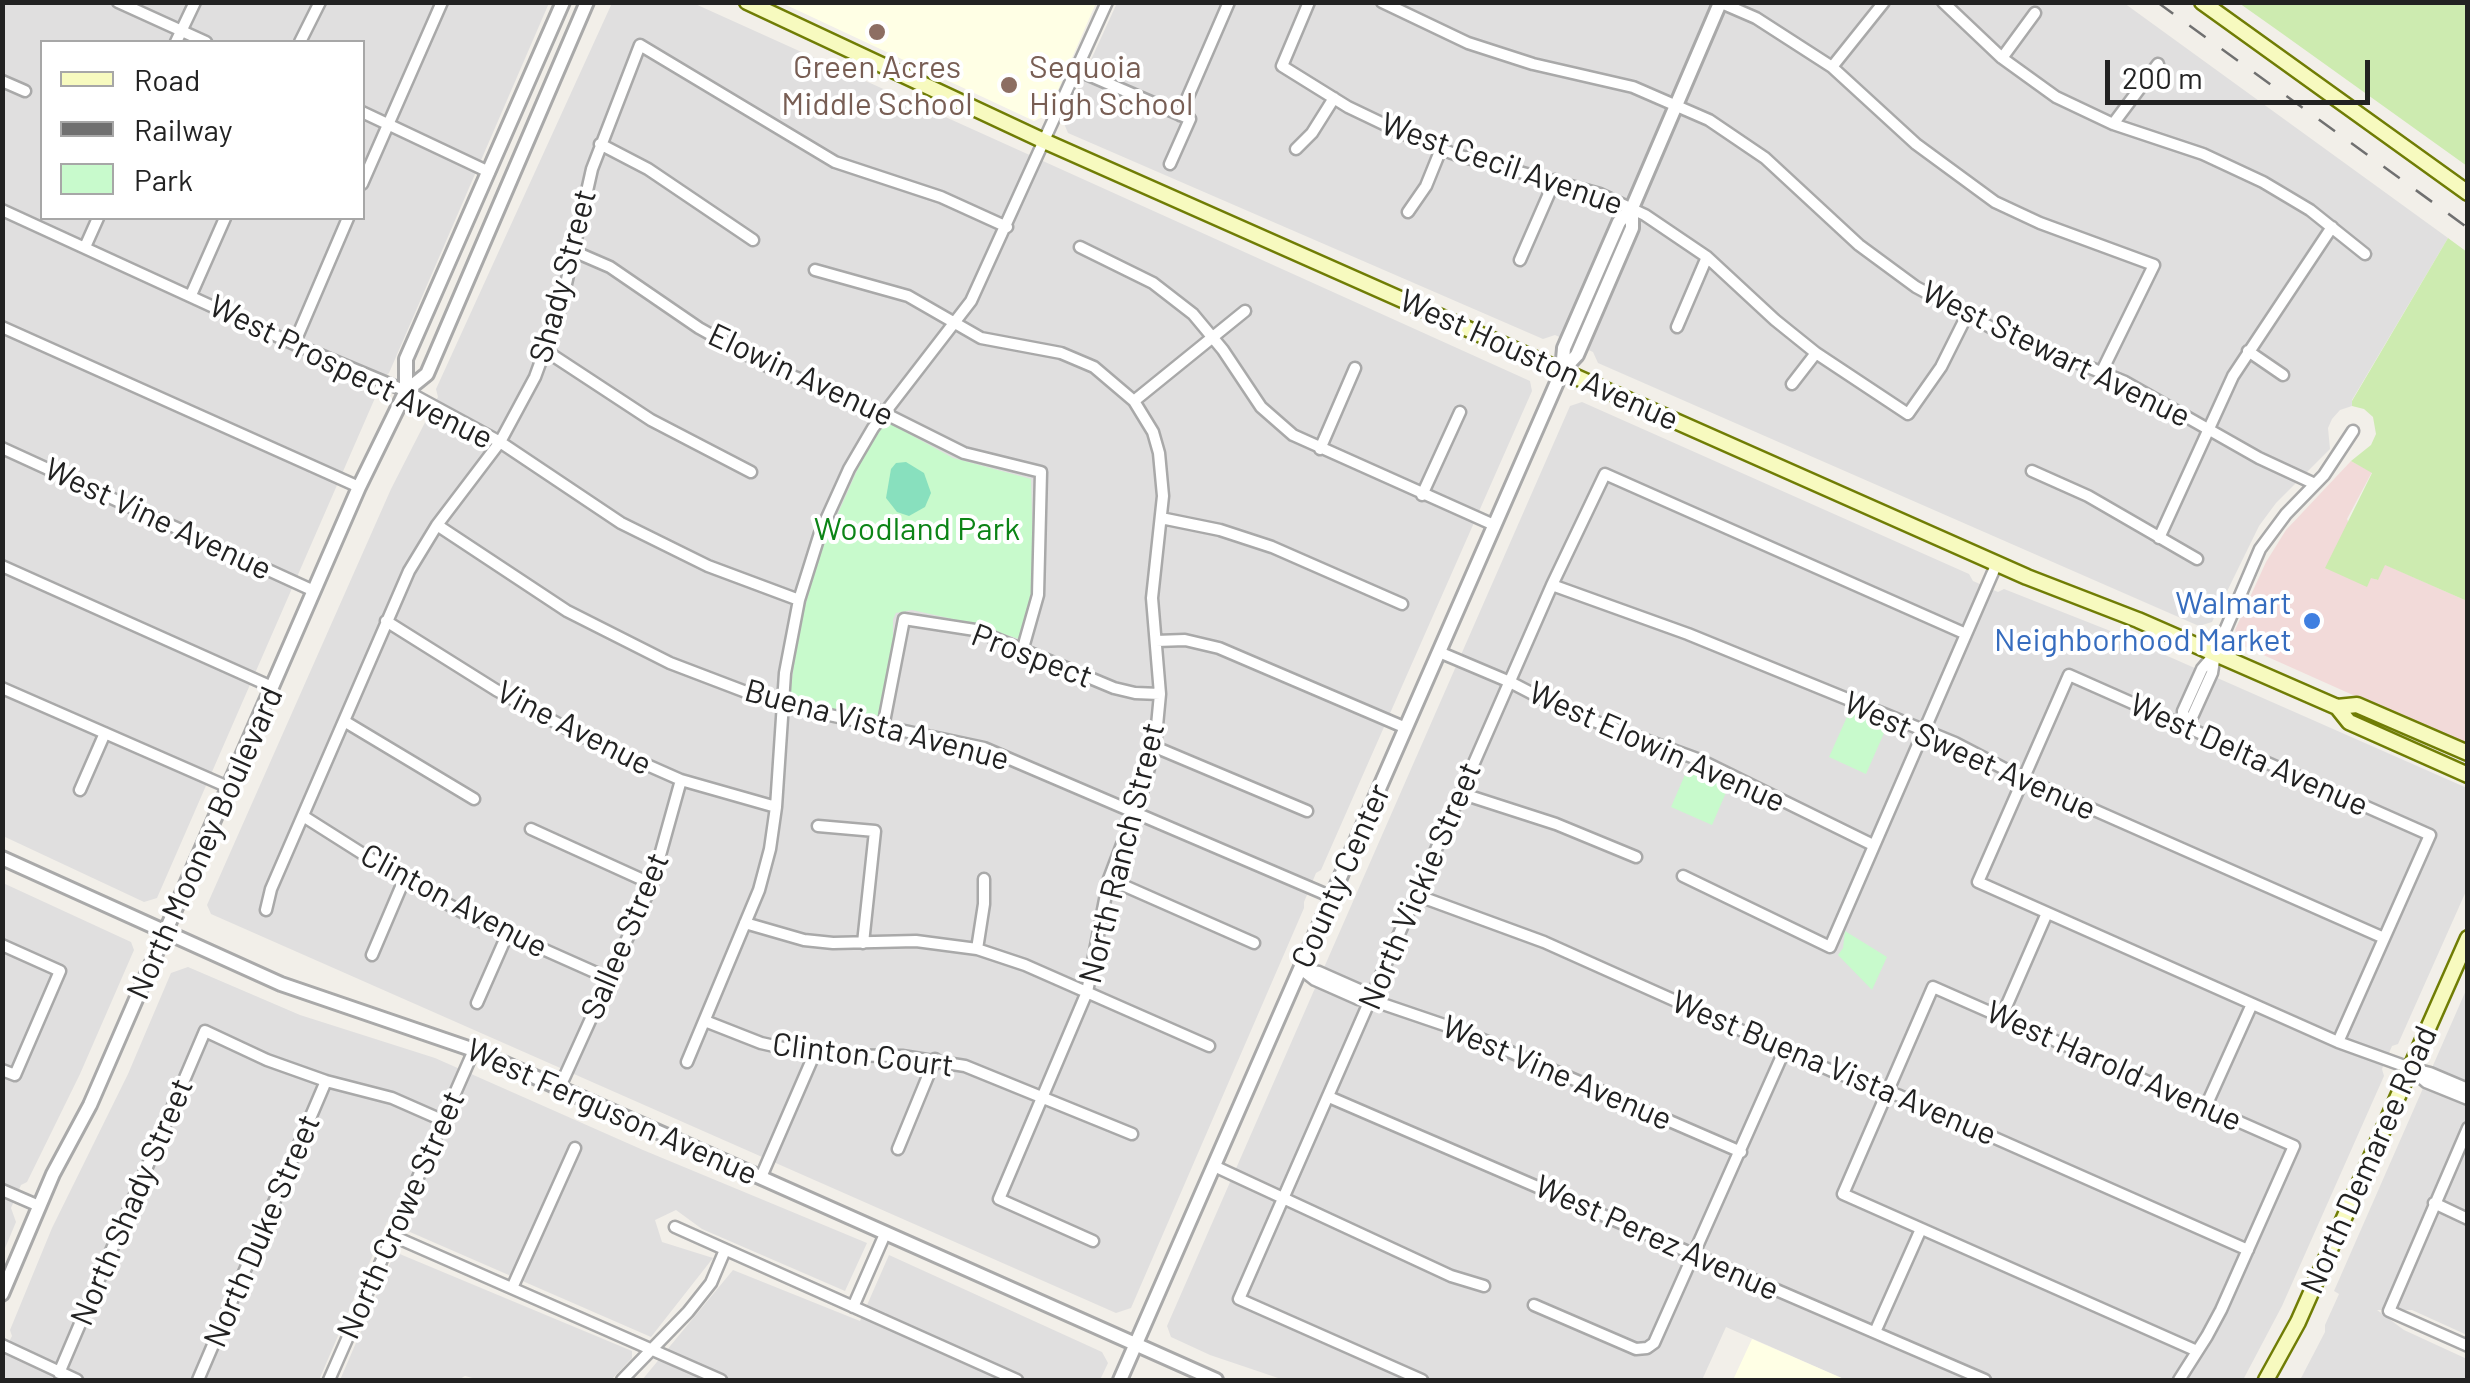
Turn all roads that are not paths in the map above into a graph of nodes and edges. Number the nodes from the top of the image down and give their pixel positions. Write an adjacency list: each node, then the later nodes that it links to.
1 (118, 2): 17 (street)
2 (194, 2): 17 (street)
3 (320, 2): 18 (street)
4 (442, 2): 29 (street)
5 (563, 2): 36 (street, North Mooney Boulevard)
6 (587, 2): 72 (street, North Mooney Boulevard)
7 (747, 2): 31 (main road, West Houston Avenue)
8 (1107, 2): 22 (street)
9 (1229, 2): 28 (street)
10 (1309, 2): 25 (street, West Cecil Avenue)
11 (1382, 2): 26 (street, West Stewart Avenue)
12 (1884, 2): 21 (street)
13 (1943, 2): 19 (street)
14 (2202, 2): 39 (main road)
15 (1720, 3): 21 (street); 26 (street, County Center)
16 (2035, 13): 19 (street)
17 (178, 37)
18 (301, 40)
19 (2002, 58): 30 (street)
20 (2158, 64): 30 (street)
21 (1832, 67): 69 (street)
22 (1076, 70): 28 (street); 31 (street)
23 (2, 81): 24 (street)
24 (25, 92)
25 (1334, 98): 33 (street); 34 (street, West Cecil Avenue)
26 (1678, 104): 40 (street, County Center); 58 (street, West Stewart Avenue)
27 (365, 113): 29 (street)
28 (1180, 114): 35 (street)
29 (388, 124): 36 (street); 37 (street)
30 (2112, 124): 47 (street)
31 (1044, 141): 46 (street); 68 (main road, West Houston Avenue)
32 (600, 144): 46 (street, Shady Street); 48 (street); 51 (street, Shady Street)
33 (1296, 149)
34 (1441, 149): 38 (street, West Cecil Avenue); 42 (street)
35 (1170, 164)
36 (489, 172): 72 (street, North Mooney Boulevard)
37 (365, 177)
38 (1555, 180): 40 (street, West Cecil Avenue); 54 (street)
39 (2468, 193)
40 (1632, 208): 53 (street, West Cecil Avenue); 68 (street, County Center)
41 (2, 210): 49 (street, West Prospect Avenue)
42 (1408, 212)
43 (97, 220): 49 (street)
44 (224, 220): 56 (street)
45 (347, 220): 63 (street)
46 (1007, 227): 59 (street)
47 (2332, 227): 52 (street); 65 (street)
48 (753, 240)
49 (85, 247): 56 (street, West Prospect Avenue)
50 (1080, 247): 62 (street)
51 (573, 251): 64 (street, Shady Street); 75 (street, Elowin Avenue)
52 (2365, 254)
53 (1707, 257): 61 (street); 66 (street, West Cecil Avenue)
54 (1520, 260)
55 (815, 270): 59 (street)
56 (191, 295): 63 (street, West Prospect Avenue)
57 (1245, 311): 62 (street)
58 (1967, 316): 66 (street, West Cecil Avenue); 69 (street, West Stewart Avenue)
59 (954, 324): 73 (street); 75 (street)
60 (2, 326): 84 (street)
61 (1676, 327)
62 (1212, 336): 73 (street); 80 (street)
63 (294, 344): 72 (street, West Prospect Avenue)
64 (546, 351): 78 (street, Shady Street); 82 (street)
65 (2248, 351): 70 (street); 76 (street)
66 (1816, 353): 71 (street)
67 (1355, 368): 80 (street)
68 (1562, 370): 88 (street, County Center); 91 (main road, West Houston Avenue)
69 (2102, 371): 76 (street, West Stewart Avenue)
70 (2282, 374)
71 (1792, 384)
72 (406, 391): 78 (street, West Prospect Avenue); 84 (street, North Mooney Boulevard)
73 (1134, 400): 86 (street, North Ranch Street)
74 (1460, 412): 85 (street)
75 (884, 413): 95 (street); 100 (street, Elowin Avenue)
76 (2208, 428): 83 (street, West Stewart Avenue); 89 (street)
77 (2353, 431): 83 (street)
78 (500, 442): 87 (street, Shady Street); 95 (street, West Prospect Avenue)
79 (2, 448): 94 (street, West Vine Avenue)
80 (1320, 449): 85 (street)
81 (2032, 471): 89 (street)
82 (750, 472)
83 (2315, 484): 102 (street)
84 (359, 487): 94 (street, North Mooney Boulevard)
85 (1422, 494): 88 (street)
86 (1161, 518): 96 (street); 99 (street, North Ranch Street)
87 (437, 525): 97 (street, Shady Street); 107 (street, Buena Vista Avenue)
88 (1494, 525): 101 (street, County Center)
89 (2159, 538): 90 (street)
90 (2197, 559)
91 (1996, 563): 98 (street); 102 (main road, West Houston Avenue)
92 (2, 566): 104 (street)
93 (1552, 585): 98 (street, North Vickie Street); 103 (street, North Vickie Street); 113 (street, West Sweet Avenue)
94 (314, 591): 104 (street, North Mooney Boulevard)
95 (800, 600): 107 (street)
96 (1402, 604)
97 (386, 621): 109 (street, Shady Street); 119 (street, Vine Avenue)
98 (1966, 634): 113 (street)
99 (1156, 641): 106 (street, North Ranch Street); 112 (street)
100 (1023, 648): 106 (street, Prospect); 111 (street, Prospect)
101 (1439, 652): 103 (street, West Elowin Avenue); 112 (street, County Center)
102 (2215, 654): 108 (main road, West Houston Avenue); 110 (street)
103 (1510, 682): 122 (street, North Vickie Street); 130 (street, West Elowin Avenue)
104 (272, 687): 120 (street, North Mooney Boulevard)
105 (2, 688): 114 (street)
106 (1160, 694): 115 (street, North Ranch Street)
107 (782, 702): 111 (street, Buena Vista Avenue); 124 (street)
108 (2337, 706): 116 (main road, West Houston Avenue); 117 (main road, West Houston Avenue)
109 (344, 722): 123 (street); 127 (street, Shady Street)
110 (2183, 725): 118 (street, West Delta Avenue); 145 (street, West Delta Avenue)
111 (882, 727): 126 (street, Buena Vista Avenue)
112 (1406, 728): 139 (street, County Center)
113 (1924, 730): 118 (street, West Sweet Avenue); 130 (street)
114 (105, 734): 120 (street); 121 (street)
115 (1155, 747): 125 (street); 126 (street, North Ranch Street)
116 (2468, 753)
117 (2468, 774)
118 (2024, 779): 141 (street); 145 (street, West Sweet Avenue)
119 (681, 780): 124 (street, Vine Avenue); 137 (street, Sallee Street)
120 (228, 787): 143 (street, North Mooney Boulevard)
121 (80, 790)
122 (1460, 793): 131 (street); 138 (street, North Vickie Street)
123 (474, 800)
124 (776, 806): 142 (street)
125 (1307, 811)
126 (1134, 812): 135 (street, North Ranch Street); 139 (street, Buena Vista Avenue)
127 (303, 816): 136 (street, Clinton Avenue); 140 (street, Shady Street)
128 (818, 826): 147 (street)
129 (532, 829): 137 (street)
130 (1873, 845): 133 (street)
131 (1636, 857)
132 (2, 858): 143 (street, West Ferguson Avenue)
133 (1682, 876)
134 (984, 879): 150 (street)
135 (1109, 879): 148 (street); 154 (street, North Ranch Street)
136 (404, 880): 144 (street, Clinton Avenue); 151 (street)
137 (652, 884): 153 (street, Sallee Street)
138 (1416, 895): 155 (street, North Vickie Street); 162 (street, West Buena Vista Avenue)
139 (1332, 898): 152 (street, County Center)
140 (266, 910)
141 (2047, 913): 157 (street); 158 (street)
142 (746, 923): 147 (street); 159 (street)
143 (166, 933): 163 (street, West Ferguson Avenue); 188 (street, North Mooney Boulevard)
144 (507, 935): 153 (street, Clinton Avenue); 156 (street)
145 (2384, 938): 160 (street)
146 (2468, 938): 167 (main road, North Demaree Road)
147 (863, 943): 150 (street)
148 (1254, 943)
149 (2, 945): 168 (street)
150 (977, 949): 154 (street)
151 (372, 955)
152 (1301, 969): 155 (street, West Vine Avenue); 183 (street, County Center)
153 (610, 979): 170 (street, Sallee Street)
154 (1087, 992): 161 (street); 173 (street, North Ranch Street)
155 (1371, 1000): 174 (street, North Vickie Street); 182 (street, West Vine Avenue)
156 (477, 1004)
157 (2252, 1004): 160 (street); 176 (street)
158 (2002, 1016): 172 (street, West Harold Avenue); 176 (street, West Harold Avenue)
159 (704, 1021): 164 (street, Clinton Court); 166 (street)
160 (2338, 1042): 167 (street)
161 (1208, 1046)
162 (1785, 1048): 172 (street, West Buena Vista Avenue); 182 (street)
163 (474, 1050): 170 (street, West Ferguson Avenue); 177 (street, North Crowe Street)
164 (814, 1055): 165 (street, Clinton Court); 184 (street)
165 (935, 1059): 173 (street, Clinton Court); 181 (street)
166 (687, 1062)
167 (2410, 1068): 171 (street); 175 (street); 221 (main road, North Demaree Road)
168 (2, 1070)
169 (326, 1081): 177 (street); 209 (street, North Shady Street); 211 (street, North Duke Street)
170 (559, 1089): 184 (street, West Ferguson Avenue)
171 (2468, 1089)
172 (1888, 1091): 191 (street); 196 (street, West Buena Vista Avenue)
173 (1043, 1096): 179 (street, Clinton Court); 194 (street, North Ranch Street)
174 (1328, 1097): 186 (street, North Vickie Street); 197 (street, West Perez Avenue)
175 (2468, 1099)
176 (2206, 1106): 196 (street, West Harold Avenue)
177 (442, 1120): 193 (street, North Crowe Street)
178 (2468, 1128): 187 (street)
179 (1132, 1134)
180 (575, 1148): 199 (street)
181 (898, 1149)
182 (1740, 1152): 197 (street)
183 (1214, 1166): 186 (street); 204 (street, County Center)
184 (760, 1177): 192 (street, West Ferguson Avenue)
185 (2, 1190): 188 (street)
186 (1284, 1197): 198 (street); 218 (street, North Vickie Street)
187 (2434, 1204): 189 (street); 206 (street)
188 (39, 1206): 200 (street, North Mooney Boulevard)
189 (2468, 1218)
190 (674, 1227): 195 (street)
191 (1921, 1228): 203 (street); 208 (street)
192 (885, 1234): 202 (street); 204 (street, West Ferguson Avenue)
193 (392, 1236): 199 (street); 212 (street, North Crowe Street)
194 (1092, 1241)
195 (725, 1250): 202 (street); 207 (street)
196 (2248, 1250): 208 (street)
197 (1692, 1255): 201 (street); 203 (street, West Perez Avenue)
198 (1484, 1286)
199 (512, 1288): 207 (street)
200 (2, 1294)
201 (1534, 1306)
202 (853, 1307): 215 (street)
203 (1875, 1332): 219 (street, West Perez Avenue)
204 (1136, 1344): 216 (street, County Center); 217 (street, West Ferguson Avenue)
205 (2, 1345): 209 (street)
206 (2468, 1346)
207 (654, 1351): 213 (street); 214 (street)
208 (2197, 1351): 220 (street)
209 (59, 1372): 210 (street)
210 (77, 1380)
211 (198, 1380)
212 (329, 1380)
213 (622, 1380)
214 (721, 1380)
215 (1017, 1380)
216 (1120, 1380)
217 (1216, 1380)
218 (1422, 1380)
219 (1985, 1380)
220 (2179, 1380)
221 (2266, 1380)

